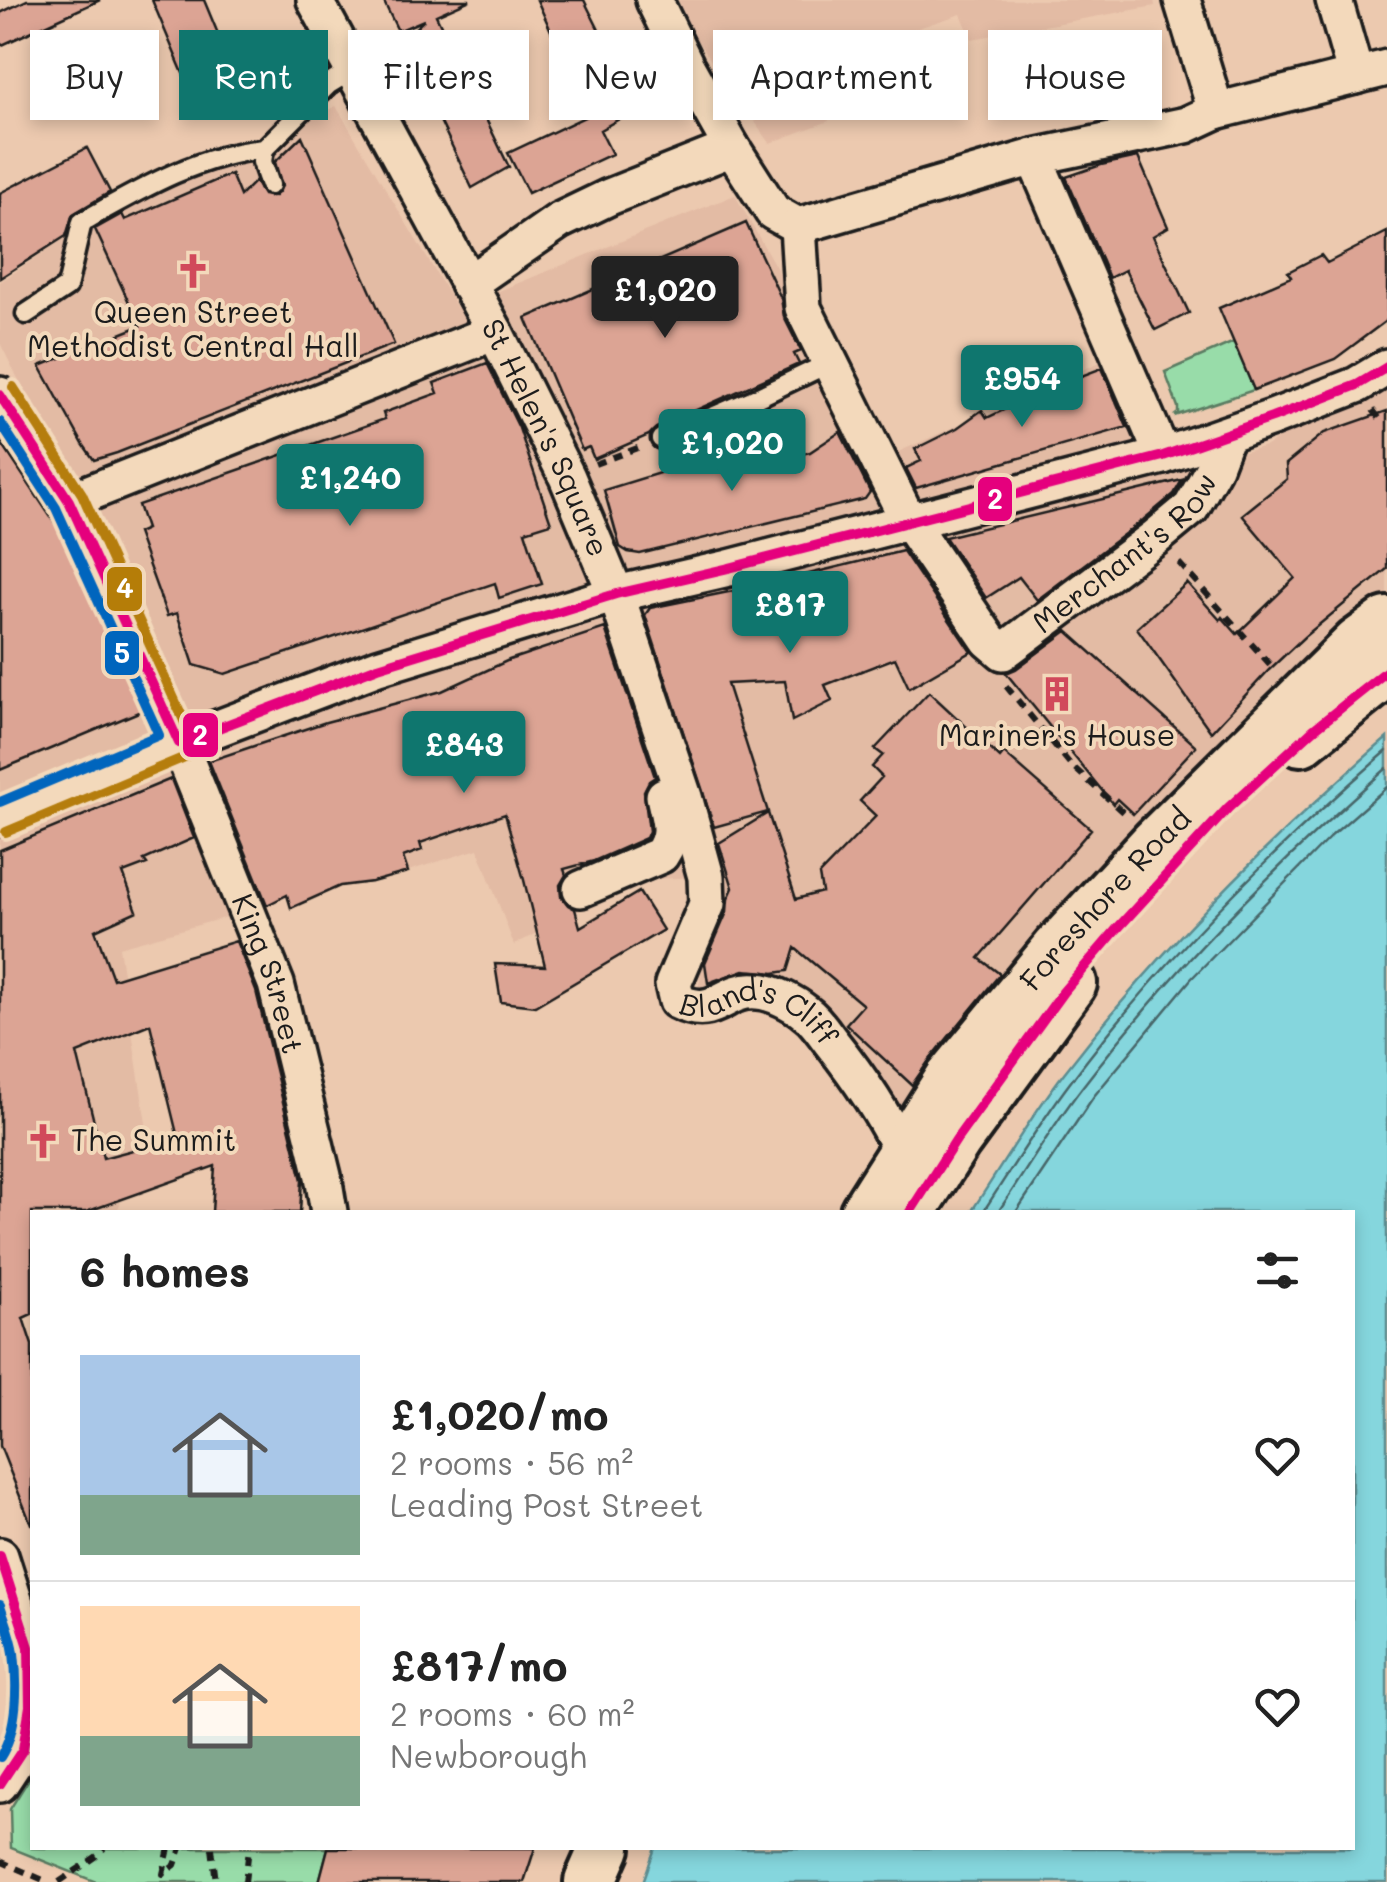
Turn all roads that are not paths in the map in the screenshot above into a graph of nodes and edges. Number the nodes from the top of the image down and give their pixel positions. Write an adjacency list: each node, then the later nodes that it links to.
1 (315, 0): 5 (street, St Helen's Square)
2 (654, 0): 11 (street)
3 (1182, 0): 8 (street)
4 (1334, 0): 7 (street)
5 (348, 62)
6 (348, 72): 10 (lane)
7 (1371, 72): 8 (street)
8 (1216, 112): 12 (street)
9 (379, 120): 15 (street, St Helen's Square)
10 (264, 148): 13 (lane); 16 (lane)
11 (732, 148): 14 (street); 15 (street)
12 (1034, 157): 14 (street); 23 (street)
13 (270, 185)
14 (798, 226): 18 (street)
15 (468, 284): 17 (street, St Helen's Square)
16 (26, 314)
17 (495, 332): 24 (street); 26 (street, St Helen's Square)
18 (829, 363): 22 (lane); 25 (street)
19 (1387, 367): 21 (street)
20 (0, 396): 24 (street, King Street)
21 (1226, 435): 23 (street); 25 (street, Merchant's Row)
22 (661, 439)
23 (1163, 456): 25 (street)
24 (69, 501): 30 (street, King Street)
25 (910, 522): 26 (street)
26 (616, 594): 29 (street, Bland's Cliff); 30 (street)
27 (1387, 624): 33 (street, Foreshore Road)
28 (1387, 672): 36 (street, Foreshore Road)
29 (664, 735): 32 (street); 33 (street, Bland's Cliff)
30 (179, 743): 31 (street); 34 (street, King Street)
31 (0, 818)
32 (582, 888)
33 (902, 1152): 35 (street, Foreshore Road)
34 (329, 1210)
35 (867, 1210)
36 (911, 1210)
37 (0, 1556): 38 (street)
38 (0, 1784)
39 (569, 1850): 41 (street)
40 (604, 1850): 42 (street)
41 (559, 1882)
42 (590, 1882)

